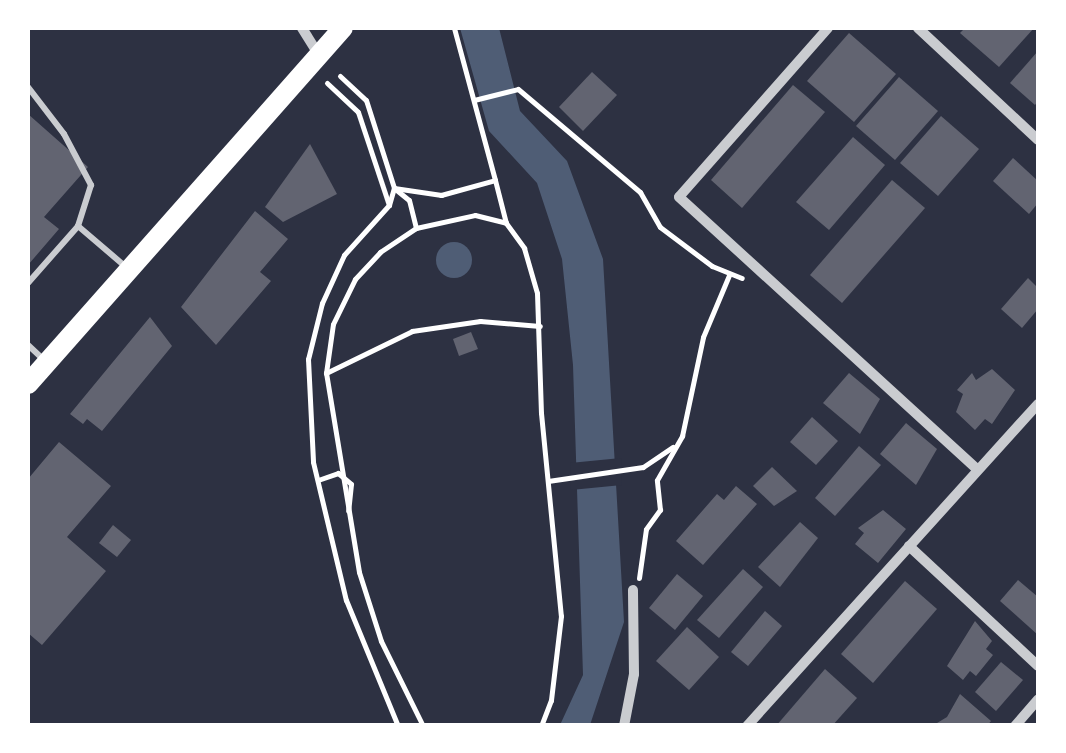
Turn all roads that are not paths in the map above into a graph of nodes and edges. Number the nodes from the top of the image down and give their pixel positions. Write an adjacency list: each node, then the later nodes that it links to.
1 (302, 28): 5 (street)
2 (343, 28): 5 (main road)
3 (828, 28): 15 (street)
4 (918, 28): 7 (street)
5 (318, 54): 9 (main road)
6 (28, 87): 8 (lane)
7 (1038, 140)
8 (78, 226): 9 (lane); 10 (lane)
9 (129, 270): 12 (main road)
10 (28, 283)
11 (28, 345): 12 (lane)
12 (47, 362): 13 (main road)
13 (28, 384)
14 (1038, 404): 15 (street)
15 (978, 469): 16 (street)
16 (909, 546): 18 (street); 21 (street)
17 (633, 590): 20 (street)
18 (1038, 666)
19 (1038, 700): 22 (street)
20 (624, 726)
21 (747, 726)
22 (1016, 726)

